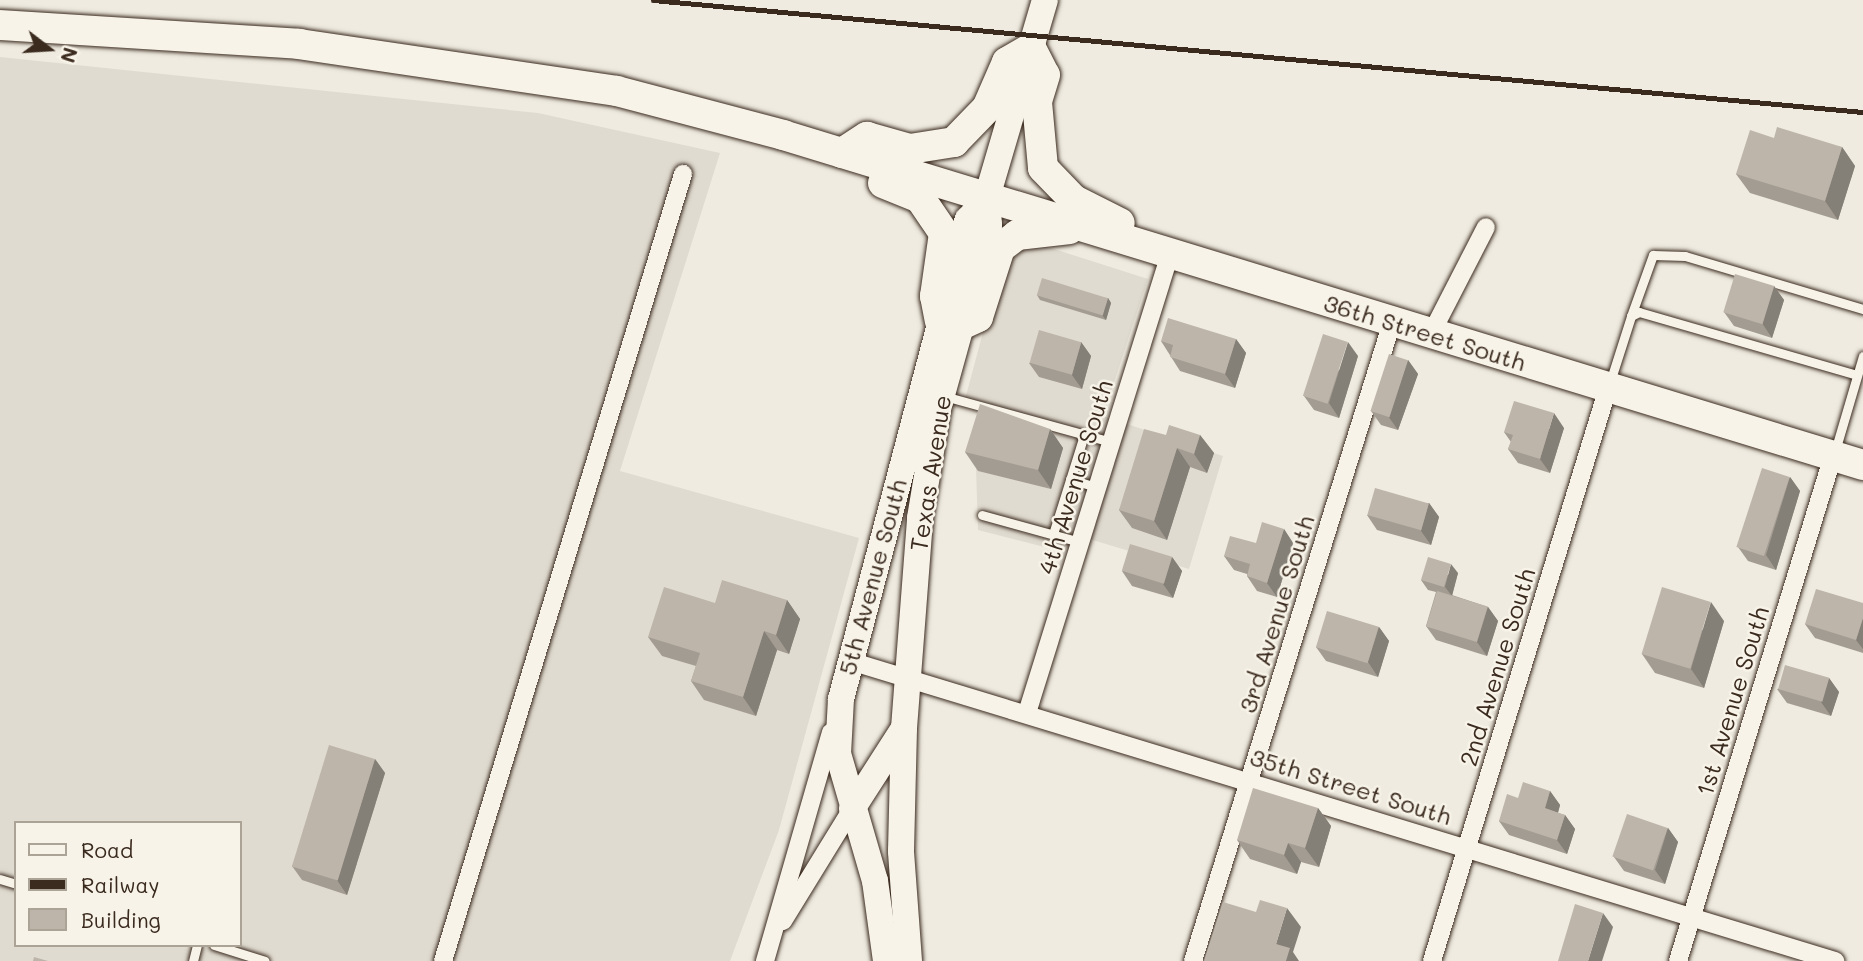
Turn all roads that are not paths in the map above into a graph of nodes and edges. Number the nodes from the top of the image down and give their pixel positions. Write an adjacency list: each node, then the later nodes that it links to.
1 (1045, 0): 3 (main road)
2 (0, 25): 4 (highway)
3 (1031, 48): 5 (highway); 7 (main road); 11 (highway)
4 (691, 109): 5 (highway, 36th Street South); 15 (highway)
5 (842, 153): 7 (highway, 36th Street South)
6 (683, 174): 42 (street)
7 (987, 197): 8 (highway, 36th Street South); 15 (main road, 5th Avenue South)
8 (1084, 228): 10 (highway, 36th Street South); 15 (highway)
9 (1486, 228): 16 (street)
10 (1170, 255): 11 (highway, 36th Street South); 22 (street, 4th Avenue South)
11 (1223, 271): 14 (highway, 36th Street South)
12 (1863, 309): 13 (lane)
13 (1631, 316): 18 (lane); 19 (lane)
14 (1392, 322): 16 (highway, 36th Street South); 35 (street, 3rd Avenue South)
15 (950, 324): 20 (main road, Texas Avenue); 30 (main road, 5th Avenue South)
16 (1431, 334): 19 (highway, 36th Street South)
17 (1863, 356): 18 (lane)
18 (1857, 375): 23 (lane)
19 (1608, 388): 23 (highway, 36th Street South); 37 (street, 2nd Avenue South)
20 (942, 395): 21 (lane); 31 (main road, Texas Avenue)
21 (1084, 435): 22 (lane); 25 (lane)
22 (1111, 442): 26 (street, 4th Avenue South)
23 (1833, 456): 24 (highway, 36th Street South); 38 (street, 1st Avenue South)
24 (1863, 465)
25 (1070, 479): 26 (lane); 28 (lane)
26 (1097, 487): 29 (street, 4th Avenue South)
27 (982, 515): 28 (lane)
28 (1053, 534): 29 (lane)
29 (1080, 542): 33 (street, 4th Avenue South)
30 (850, 661): 31 (street, 35th Street South); 32 (main road, 5th Avenue South)
31 (907, 678): 33 (street, 35th Street South); 34 (main road, Texas Avenue)
32 (841, 699): 36 (main road); 39 (street, 5th Avenue South)
33 (1027, 713): 35 (street, 35th Street South)
34 (904, 727): 36 (main road); 45 (main road, Texas Avenue)
35 (1249, 780): 37 (street, 35th Street South); 46 (street, 3rd Avenue South)
36 (852, 809): 39 (street); 44 (main road)
37 (1467, 848): 38 (street, 35th Street South); 47 (street, 2nd Avenue South)
38 (1692, 917): 48 (street, 1st Avenue South); 49 (street, 35th Street South)
39 (770, 942): 43 (street, 5th Avenue South)
40 (220, 947): 41 (lane)
41 (265, 961)
42 (443, 961)
43 (765, 961)
44 (886, 961)
45 (909, 961)
46 (1193, 961)
47 (1432, 961)
48 (1678, 961)
49 (1835, 961)

